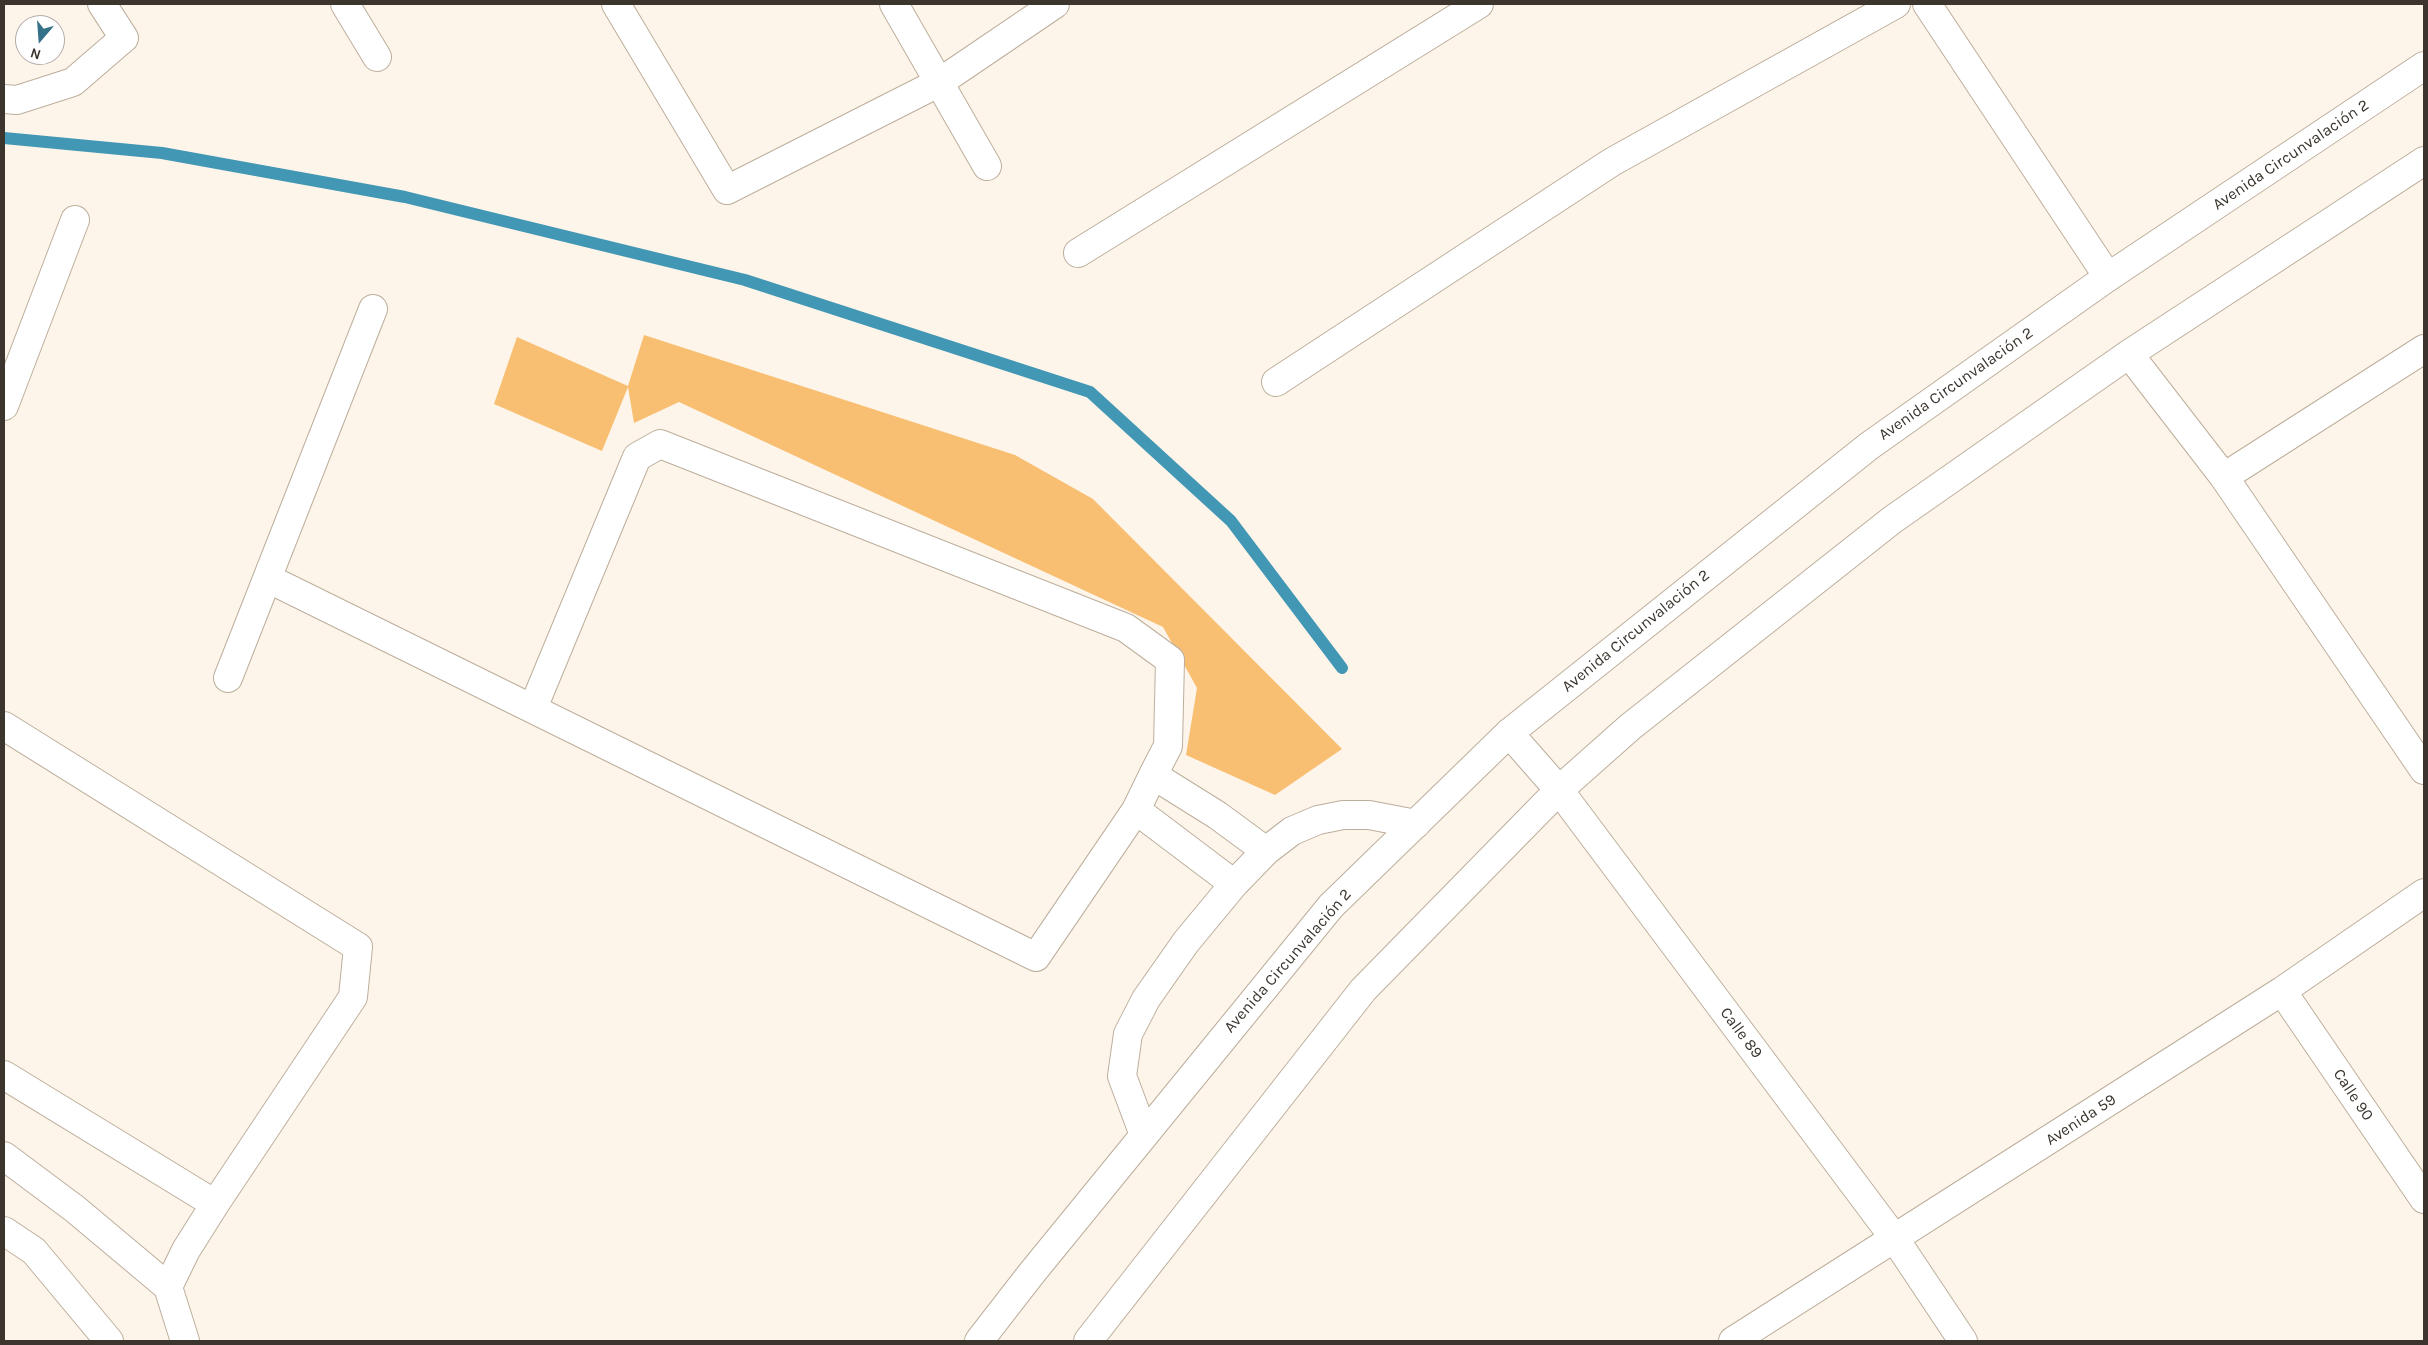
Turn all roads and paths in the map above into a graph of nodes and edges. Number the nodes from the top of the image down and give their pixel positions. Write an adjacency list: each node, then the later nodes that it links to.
1 (102, 4): 12 (main road)
2 (345, 4): 9 (main road)
3 (616, 4): 11 (main road)
4 (894, 4): 11 (main road)
5 (1055, 4): 11 (main road)
6 (1479, 4): 16 (main road)
7 (1896, 4): 21 (main road)
8 (1927, 4): 17 (main road)
9 (378, 57)
10 (2424, 66): 17 (main road, Avenida Circunvalación 2)
11 (940, 82): 14 (main road)
12 (4, 99)
13 (2424, 161): 20 (main road)
14 (987, 166)
15 (75, 220): 22 (main road)
16 (1078, 253)
17 (2108, 277): 28 (main road, Avenida Circunvalación 2)
18 (373, 309): 24 (main road)
19 (2424, 349): 23 (main road)
20 (2129, 354): 23 (main road); 31 (main road)
21 (1276, 382)
22 (4, 406)
23 (2224, 477): 29 (main road)
24 (269, 579): 25 (main road); 26 (main road)
25 (228, 678)
26 (533, 708): 30 (main road); 32 (main road)
27 (4, 726): 42 (main road)
28 (1509, 733): 31 (main road, Calle 89); 33 (main road, Avenida Circunvalación 2)
29 (2424, 770)
30 (1153, 775): 32 (main road); 34 (main road)
31 (1559, 790): 44 (main road, Calle 89); 49 (main road)
32 (1136, 810): 35 (main road)
33 (1416, 824): 34 (main road); 39 (main road, Avenida Circunvalación 2)
34 (1266, 851): 35 (main road)
35 (1234, 884): 39 (main road)
36 (2424, 893): 37 (main road, Avenida 59)
37 (2282, 991): 41 (main road, Calle 90); 44 (main road, Avenida 59)
38 (4, 1075): 42 (main road)
39 (1144, 1135): 48 (main road, Avenida Circunvalación 2)
40 (4, 1156): 45 (main road)
41 (2424, 1199)
42 (215, 1204): 45 (main road)
43 (4, 1231): 46 (main road)
44 (1895, 1239): 50 (main road, Avenida 59); 51 (main road, Calle 89)
45 (168, 1288): 47 (main road)
46 (109, 1341)
47 (186, 1341)
48 (979, 1341)
49 (1088, 1341)
50 (1733, 1341)
51 (1963, 1341)

